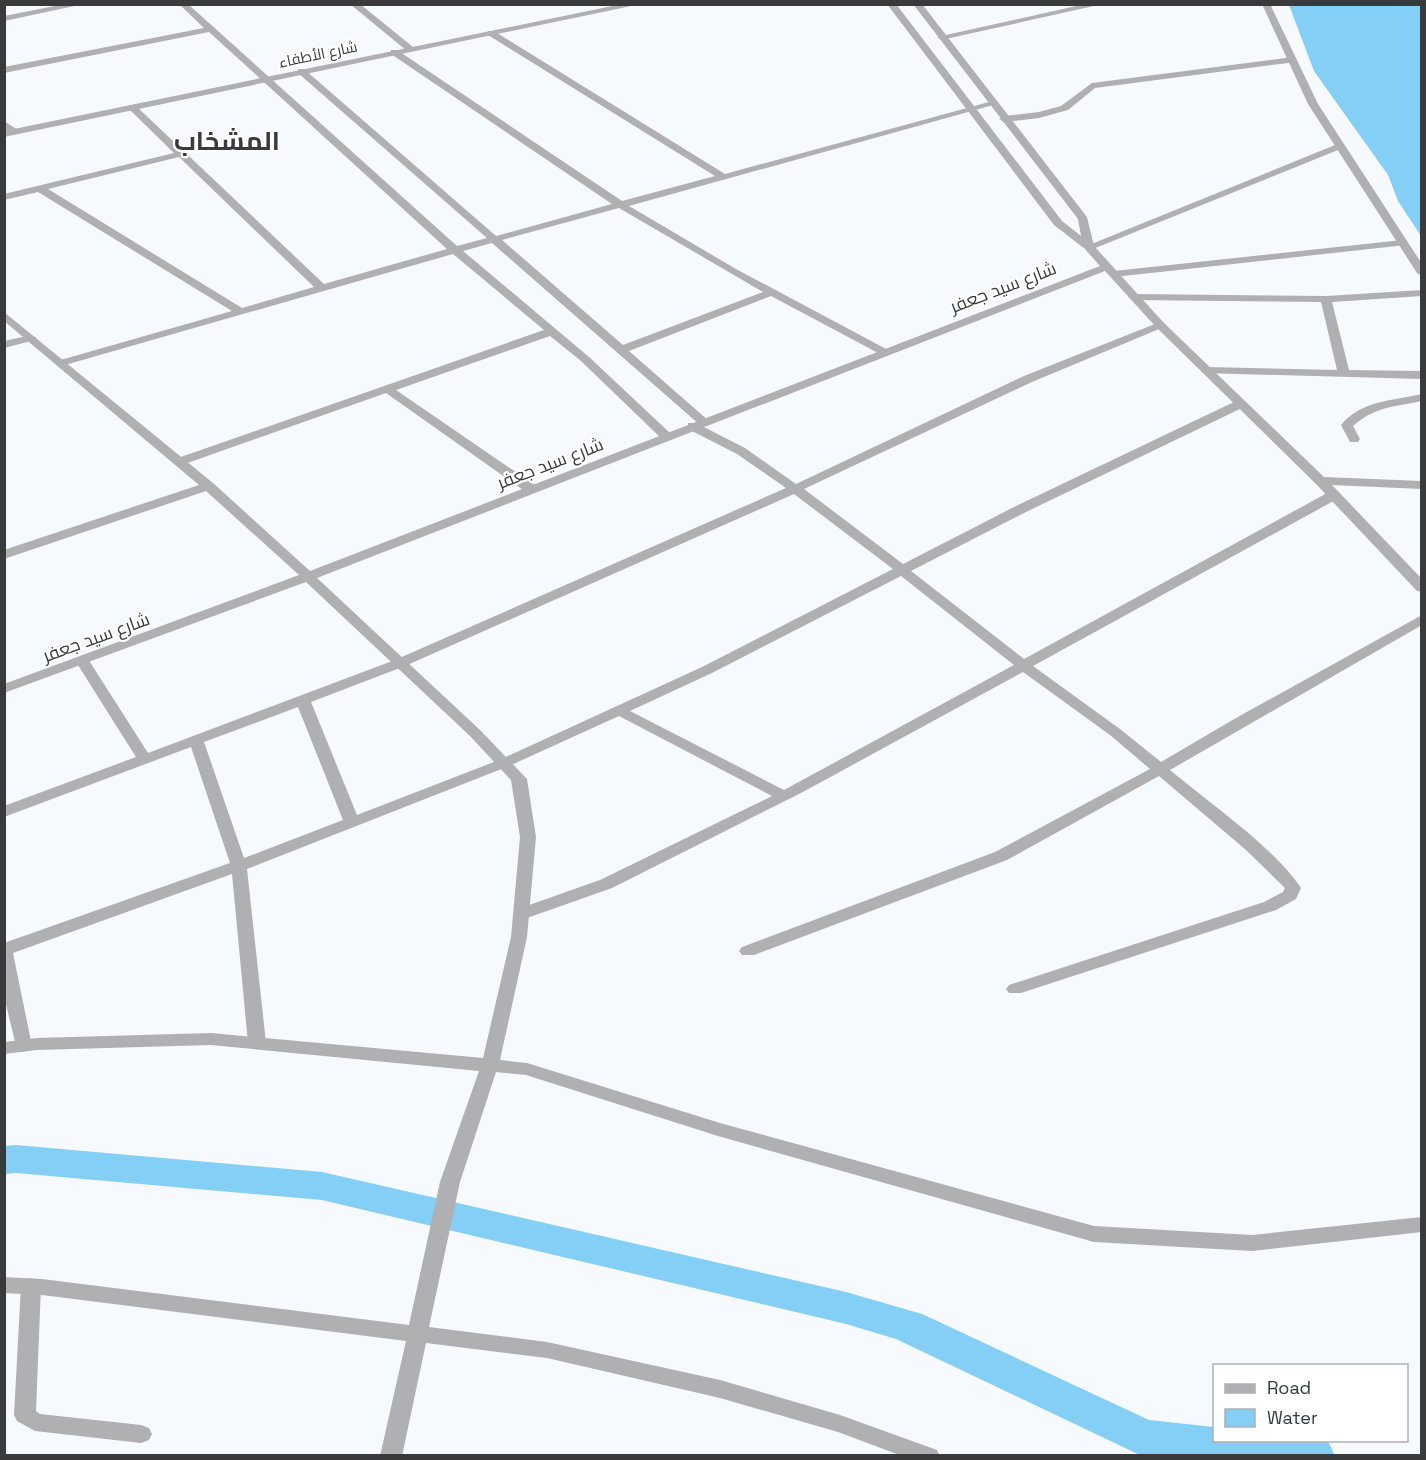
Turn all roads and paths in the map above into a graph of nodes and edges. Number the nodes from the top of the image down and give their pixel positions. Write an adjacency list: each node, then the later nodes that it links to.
1 (80, 4): 9 (street)
2 (183, 4): 10 (street)
3 (354, 4): 13 (street)
4 (637, 4): 11 (street, شارع الأطفاء)
5 (891, 4): 21 (street)
6 (917, 4): 12 (street)
7 (1099, 4): 12 (street)
8 (1266, 4): 15 (street)
9 (4, 18)
10 (210, 29): 16 (street); 18 (street)
11 (491, 33): 13 (street, شارع الأطفاء); 27 (street)
12 (941, 37): 19 (street)
13 (410, 49): 14 (street, شارع الأطفاء)
14 (394, 52): 17 (street, شارع الأطفاء); 30 (street)
15 (1293, 60): 22 (street); 25 (street)
16 (4, 70)
17 (301, 71): 18 (street, شارع الأطفاء); 31 (street)
18 (264, 79): 20 (street, شارع الأطفاء); 34 (street)
19 (992, 104): 21 (street); 22 (street)
20 (132, 107): 24 (street, شارع الأطفاء); 26 (street)
21 (972, 108): 27 (street); 33 (street)
22 (1004, 119): 33 (street)
23 (4, 124): 24 (street)
24 (10, 133)
25 (1340, 146): 32 (street); 33 (street)
26 (181, 154): 28 (street); 37 (street)
27 (722, 176): 30 (street)
28 (39, 188): 29 (street); 42 (street)
29 (4, 197)
30 (619, 204): 31 (street); 38 (street)
31 (492, 239): 34 (street); 48 (street)
32 (1402, 243): 35 (street, شارع سيد جعفر); 36 (street)
33 (1089, 247): 35 (street)
34 (455, 250): 37 (street); 45 (street)
35 (1111, 271): 40 (street); 49 (street, شارع سيد جعفر)
36 (1422, 273)
37 (321, 288): 42 (street)
38 (772, 292): 48 (street); 49 (street)
39 (1422, 293): 41 (street)
40 (1134, 297): 41 (street); 44 (street)
41 (1326, 299): 52 (street)
42 (240, 311): 50 (street)
43 (4, 315): 46 (street)
44 (1160, 325): 51 (street); 65 (street)
45 (552, 331): 54 (street); 58 (street)
46 (31, 338): 47 (street); 50 (street)
47 (4, 345)
48 (621, 350): 57 (street)
49 (884, 352): 57 (street, شارع سيد جعفر)
50 (62, 363): 60 (street)
51 (1207, 371): 52 (street); 56 (street)
52 (1344, 374): 53 (street)
53 (1422, 375)
54 (387, 389): 60 (street); 64 (street)
55 (1422, 397): 59 (street)
56 (1240, 404): 61 (street); 68 (street)
57 (698, 424): 58 (street, شارع سيد جعفر); 65 (street)
58 (666, 436): 64 (street, شارع سيد جعفر)
59 (1354, 439)
60 (179, 462): 63 (street)
61 (1321, 481): 62 (street); 66 (street)
62 (1422, 485)
63 (208, 486): 67 (street); 69 (street)
64 (531, 489): 69 (street, شارع سيد جعفر)
65 (794, 489): 68 (street); 73 (street)
66 (1334, 495): 70 (street); 74 (street)
67 (4, 555)
68 (902, 570): 74 (street); 77 (street)
69 (307, 577): 72 (street, شارع سيد جعفر); 73 (street)
70 (1422, 588)
71 (1422, 619): 81 (street)
72 (83, 662): 75 (street, شارع سيد جعفر); 79 (street)
73 (400, 663): 76 (street); 80 (street)
74 (1023, 665): 81 (street); 82 (street)
75 (4, 689)
76 (303, 701): 78 (street); 84 (street)
77 (619, 710): 80 (street); 82 (street)
78 (196, 740): 79 (street); 85 (street)
79 (145, 760): 83 (street)
80 (504, 763): 84 (street); 86 (street)
81 (1161, 769): 88 (street); 89 (street)
82 (784, 796): 86 (street)
83 (4, 812)
84 (352, 822): 85 (street)
85 (239, 866): 87 (street); 90 (street)
86 (521, 914): 92 (street)
87 (5, 950): 91 (street)
88 (748, 951)
89 (1015, 989)
90 (257, 1043): 91 (street); 92 (street)
91 (14, 1047)
92 (490, 1065): 93 (street); 96 (street)
93 (1422, 1224)
94 (4, 1285): 95 (street)
95 (31, 1286): 96 (street); 97 (street)
96 (416, 1335): 98 (street); 99 (street)
97 (141, 1434)
98 (391, 1455)
99 (929, 1455)

